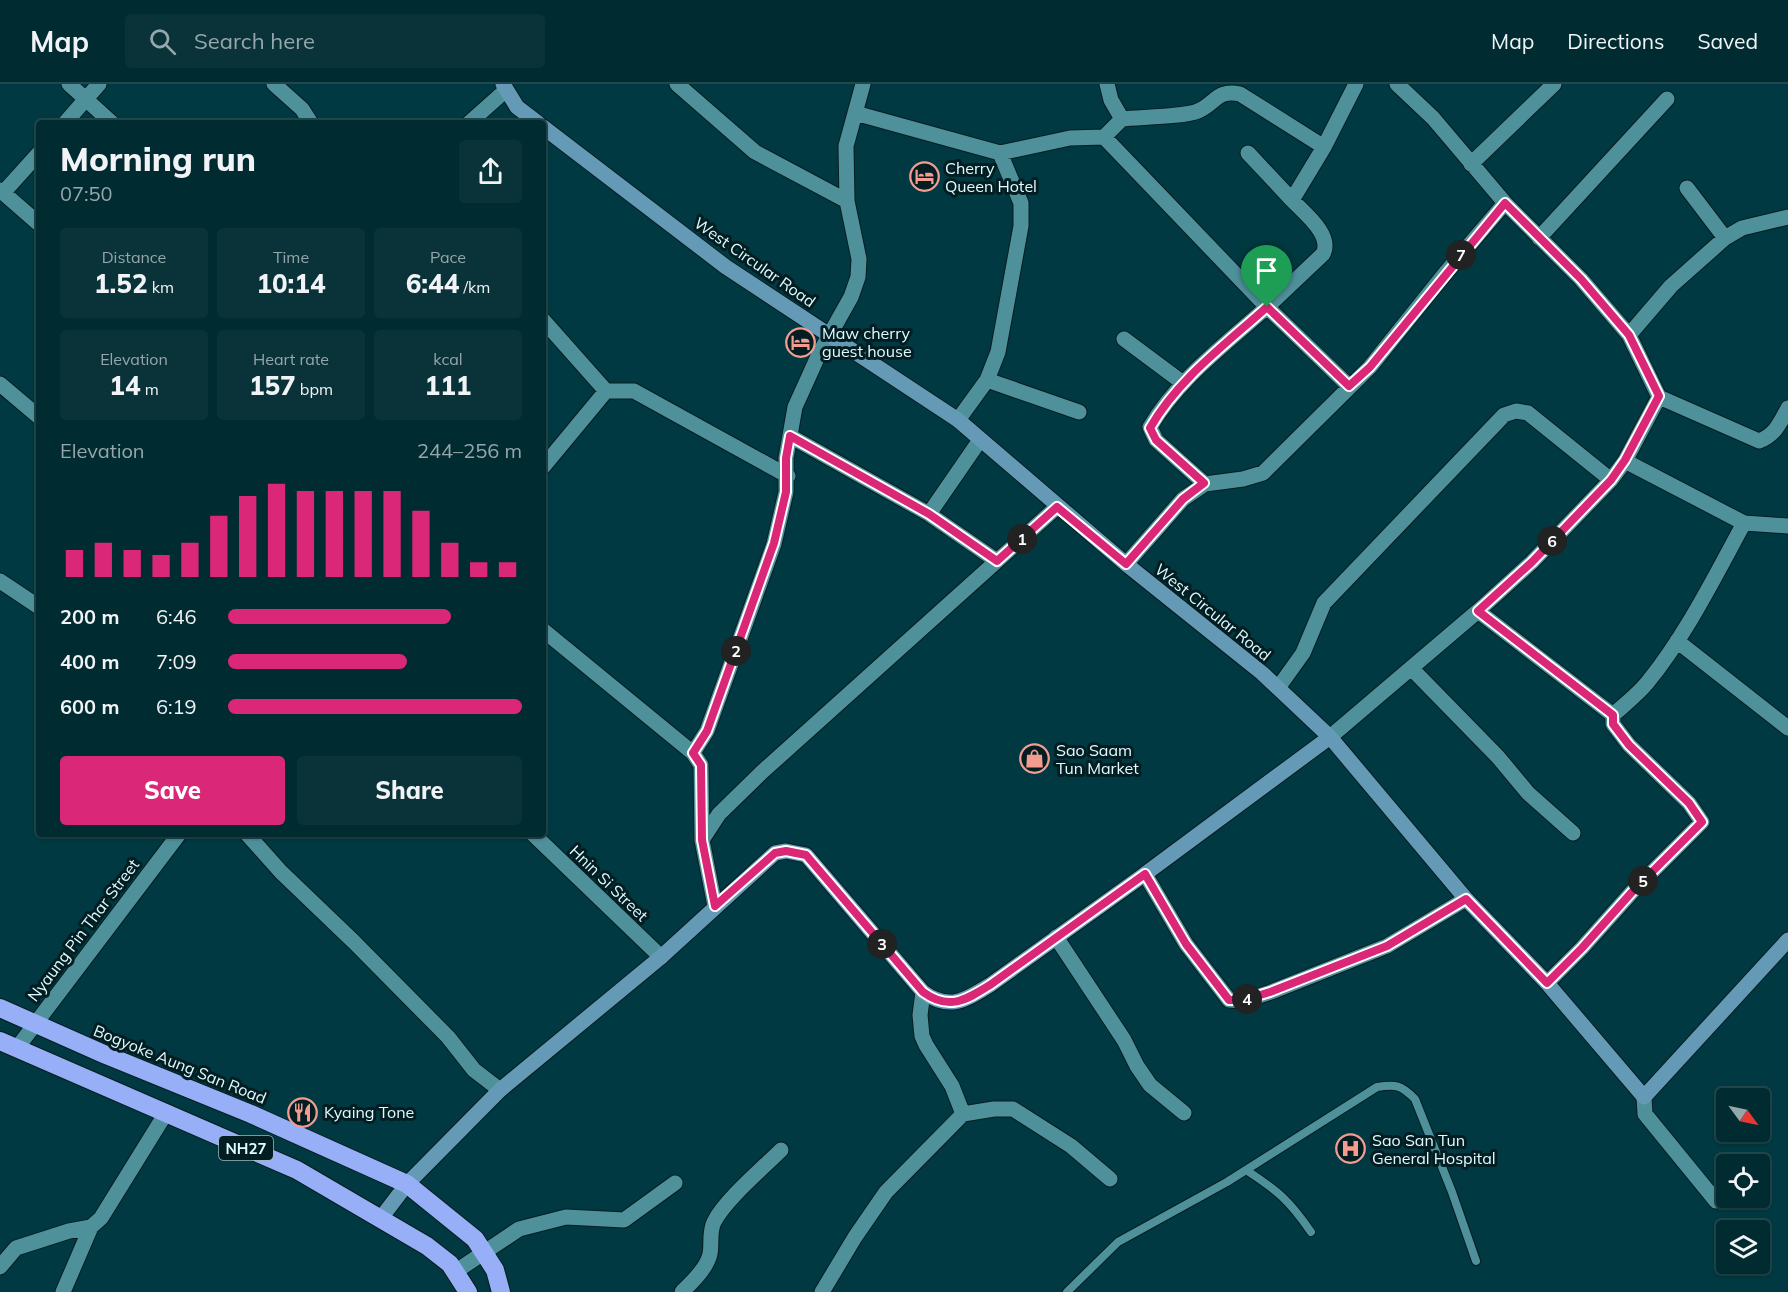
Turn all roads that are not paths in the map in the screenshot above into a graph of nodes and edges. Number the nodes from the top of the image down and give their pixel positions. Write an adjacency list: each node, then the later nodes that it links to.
1 (69, 84): 11 (street)
2 (99, 84): 11 (street)
3 (274, 84): 17 (street)
4 (676, 84): 30 (street)
5 (863, 84): 13 (street)
6 (1107, 84): 14 (street)
7 (1356, 84): 22 (street)
8 (1397, 84): 26 (street)
9 (1554, 84): 26 (street)
10 (505, 87): 18 (street); 19 (street)
11 (86, 99): 15 (street); 16 (street)
12 (1667, 99): 34 (street)
13 (855, 113): 23 (street); 30 (street)
14 (1122, 119): 21 (street); 22 (street)
15 (68, 120)
16 (109, 120)
17 (309, 120)
18 (473, 120)
19 (534, 120)
20 (546, 129): 38 (street, West Circular Road)
21 (1104, 137): 23 (street); 36 (street)
22 (1324, 147): 29 (street)
23 (1000, 153): 41 (street)
24 (1248, 153): 29 (street)
25 (36, 156): 28 (street)
26 (1471, 164): 31 (street)
27 (1687, 188): 35 (street)
28 (2, 192): 33 (street)
29 (1292, 200): 36 (street)
30 (847, 201): 38 (street)
31 (1505, 203): 34 (street); 44 (street)
32 (1788, 217): 35 (street)
33 (36, 221)
34 (1539, 238): 39 (street)
35 (1725, 238): 39 (street)
36 (1267, 307): 42 (street); 44 (street)
37 (546, 323): 45 (street)
38 (829, 334): 50 (street, West Circular Road); 51 (street)
39 (1629, 335): 46 (street)
40 (1124, 339): 42 (street)
41 (987, 380): 48 (street); 50 (street)
42 (1183, 383): 57 (street)
43 (0, 384): 49 (street)
44 (1349, 386): 57 (street)
45 (606, 391): 54 (street); 55 (street)
46 (1659, 396): 47 (street); 53 (street)
47 (1788, 408)
48 (1079, 412)
49 (36, 414)
50 (958, 420): 52 (street, West Circular Road)
51 (790, 436): 55 (street); 59 (street)
52 (980, 440): 58 (street, West Circular Road); 59 (street)
53 (1625, 460): 56 (street); 60 (street)
54 (546, 463)
55 (788, 476): 74 (street)
56 (1611, 480): 66 (street); 70 (street)
57 (1204, 483): 63 (street)
58 (1057, 507): 62 (street); 63 (street, West Circular Road)
59 (929, 514): 62 (street)
60 (1744, 524): 61 (street); 68 (street)
61 (1788, 526)
62 (997, 561): 79 (street)
63 (1126, 564): 70 (street, West Circular Road)
64 (0, 581): 65 (street)
65 (36, 605)
66 (1478, 611): 69 (street); 71 (street)
67 (546, 632): 74 (street)
68 (1677, 641): 71 (street); 72 (street)
69 (1412, 669): 73 (street); 75 (street)
70 (1278, 688): 73 (street, West Circular Road)
71 (1613, 715): 86 (street)
72 (1788, 728)
73 (1330, 737): 80 (street); 81 (street, West Circular Road)
74 (693, 753): 79 (street)
75 (1573, 833)
76 (177, 837): 89 (street, Nyaung Pin Thar Street)
77 (250, 837): 92 (street)
78 (536, 837): 85 (street, Hnin Si Street)
79 (702, 840): 82 (street)
80 (1145, 874): 81 (street); 83 (street)
81 (1466, 899): 86 (street, West Circular Road)
82 (715, 906): 85 (street); 87 (street)
83 (1056, 938): 87 (street); 95 (street)
84 (1788, 940): 93 (street)
85 (661, 957): 92 (street)
86 (1547, 983): 93 (street, West Circular Road)
87 (923, 992): 96 (street)
88 (0, 1008): 89 (highway, Bogyoke Aung San Road / NH27)
89 (34, 1024): 90 (street, Nyaung Pin Thar Street); 91 (highway, Bogyoke Aung San Road / NH27)
90 (8, 1044): 94 (highway, NH27)
91 (161, 1077): 94 (highway); 101 (highway, Bogyoke Aung San Road / NH27)
92 (500, 1090): 101 (street)
93 (1644, 1097): 102 (street)
94 (158, 1110): 103 (highway, NH27); 104 (street)
95 (1184, 1113)
96 (963, 1114): 99 (street); 110 (street)
97 (781, 1150): 114 (street)
98 (1246, 1170): 105 (lane); 107 (lane); 115 (lane)
99 (1110, 1179)
100 (675, 1183): 106 (street)
101 (407, 1184): 103 (street); 106 (highway, Bogyoke Aung San Road / NH27)
102 (1716, 1201)
103 (381, 1218): 109 (highway, NH27)
104 (91, 1227): 108 (street); 111 (street)
105 (1311, 1232)
106 (484, 1252): 109 (street); 113 (highway, Bogyoke Aung San Road / NH27)
107 (1476, 1261)
108 (0, 1267)
109 (455, 1272): 112 (highway, NH27)
110 (823, 1291)
111 (63, 1292)
112 (468, 1292)
113 (501, 1292)
114 (682, 1292)
115 (1067, 1292)

